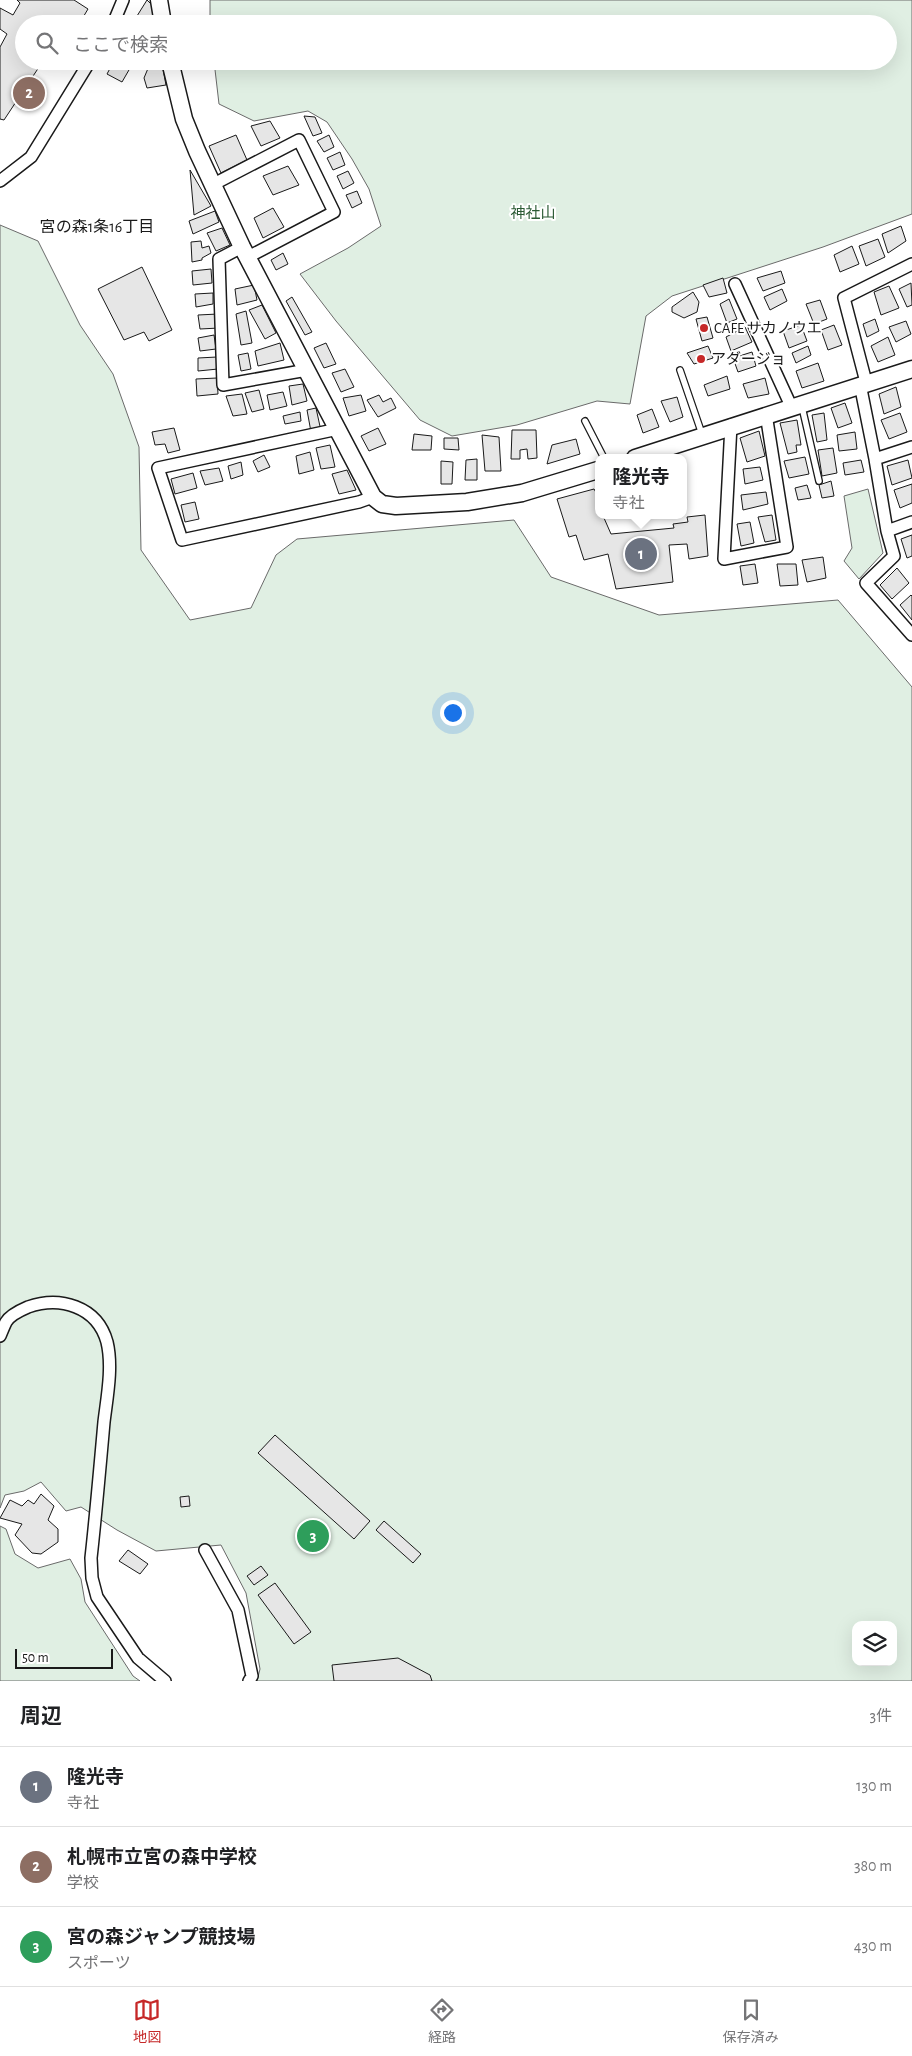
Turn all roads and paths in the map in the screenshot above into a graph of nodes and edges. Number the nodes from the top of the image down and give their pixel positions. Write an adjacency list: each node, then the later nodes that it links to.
1 (123, 0): 3 (street)
2 (159, 0): 4 (street)
3 (116, 15)
4 (162, 15)
5 (84, 70): 7 (street)
6 (172, 70): 8 (street)
7 (0, 182)
8 (212, 185): 9 (street); 9 (street)
9 (245, 252): 13 (street); 13 (street)
10 (912, 264): 15 (street)
11 (735, 284): 16 (street)
12 (912, 369): 15 (street)
13 (308, 370): 20 (street)
14 (680, 370): 21 (lane)
15 (863, 383): 16 (street); 25 (street)
16 (796, 404): 17 (street); 27 (lane)
17 (766, 414): 19 (street); 19 (street)
18 (584, 421): 23 (lane)
19 (731, 425): 21 (street)
20 (338, 429): 28 (street); 28 (street)
21 (702, 434): 24 (street)
22 (912, 447): 25 (street)
23 (602, 454)
24 (646, 454)
25 (875, 459): 30 (street)
26 (595, 471): 28 (street)
27 (819, 480)
28 (373, 497)
29 (912, 522): 30 (street)
30 (887, 531): 31 (street)
31 (912, 635)
32 (0, 1336): 34 (street)
33 (205, 1550): 35 (street)
34 (165, 1681)
35 (250, 1681)

